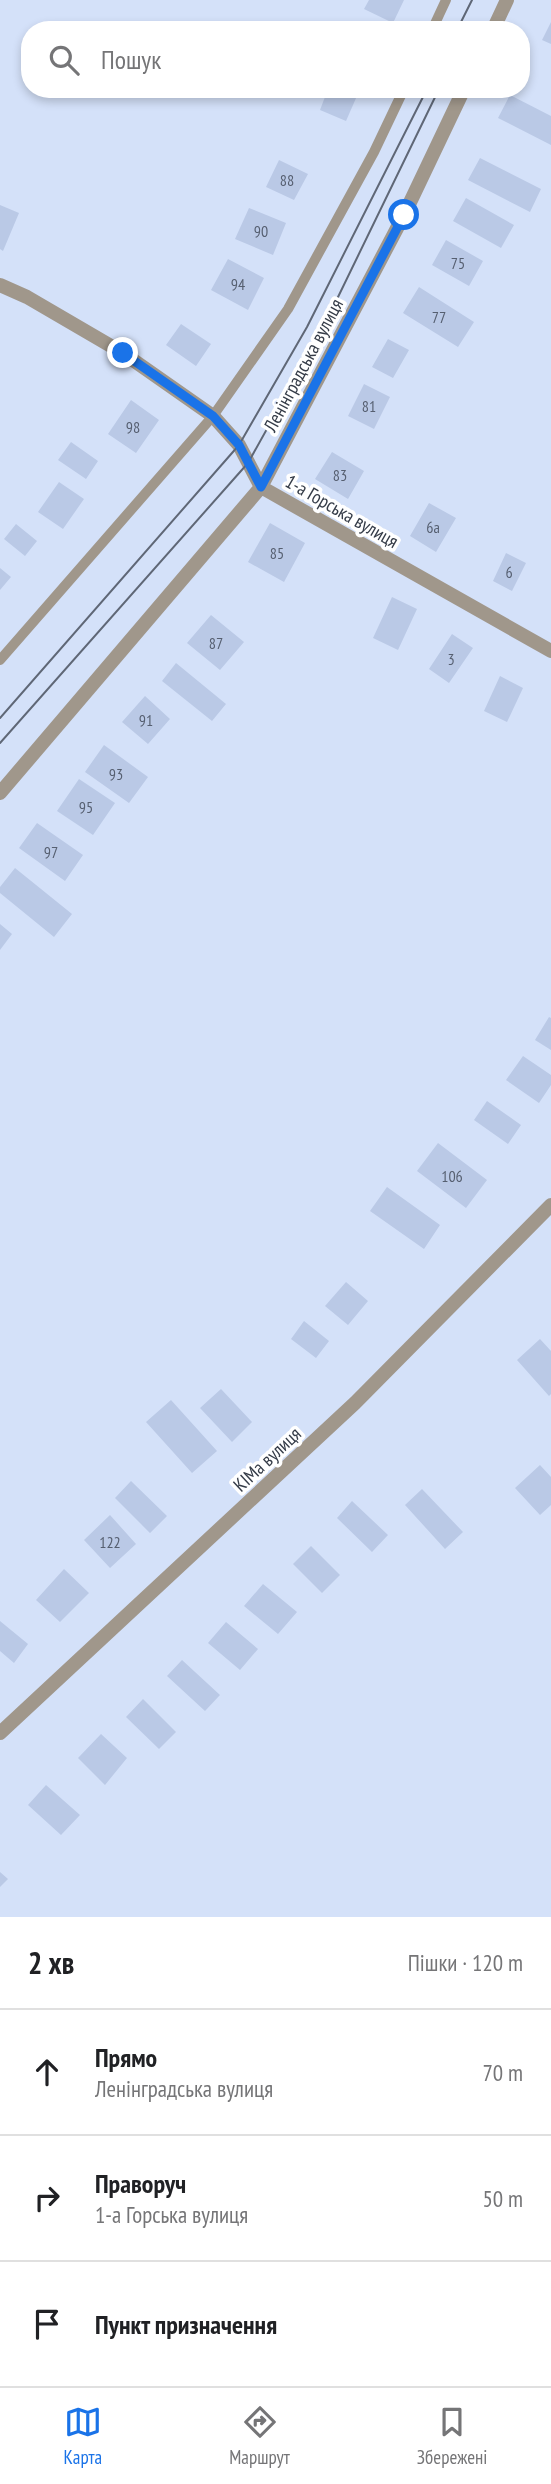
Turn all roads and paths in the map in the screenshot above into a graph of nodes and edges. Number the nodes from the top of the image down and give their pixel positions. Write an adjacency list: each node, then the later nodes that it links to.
1 (446, 0): 3 (lane)
2 (507, 0): 4 (street)
3 (436, 21)
4 (497, 21)
5 (400, 98): 8 (lane)
6 (460, 98): 9 (street, Ленінградська вулиця)
7 (0, 285): 8 (street, 1-а Горська вулиця)
8 (213, 416): 9 (street, 1-а Горська вулиця); 11 (lane)
9 (261, 487): 10 (street, 1-а Горська вулиця); 12 (street, Ленінградська вулиця)
10 (551, 651)
11 (0, 660)
12 (0, 793)
13 (551, 1205): 14 (street, КІМа вулиця)
14 (0, 1733)

